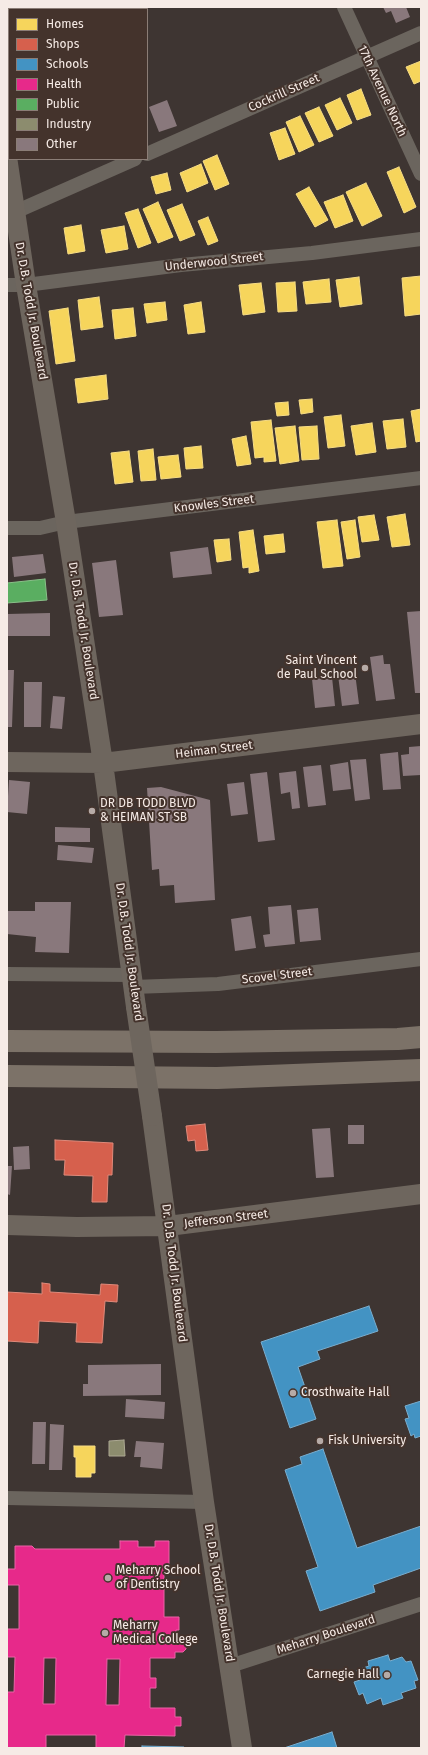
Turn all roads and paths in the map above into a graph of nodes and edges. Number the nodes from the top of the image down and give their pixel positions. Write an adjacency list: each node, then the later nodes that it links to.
1 (344, 7): 3 (street, 17th Avenue North)
2 (421, 33): 3 (street, Cockrill Street)
3 (366, 57): 4 (street, Cockrill Street); 7 (street, 17th Avenue North)
4 (148, 154)
5 (7, 157): 8 (main road, Dr. D.B. Todd Jr. Boulevard)
6 (133, 160): 8 (street)
7 (421, 174)
8 (15, 212): 10 (main road, Dr. D.B. Todd Jr. Boulevard)
9 (421, 239): 10 (street, Underwood Street)
10 (17, 285): 12 (main road, Dr. D.B. Todd Jr. Boulevard)
11 (421, 478): 12 (street, Knowles Street)
12 (66, 522): 13 (street, Knowles Street); 16 (main road, Dr. D.B. Todd Jr. Boulevard)
13 (7, 528)
14 (421, 724): 16 (main road, Heiman Street)
15 (7, 762): 16 (main road, Heiman Street)
16 (103, 763): 19 (main road, Dr. D.B. Todd Jr. Boulevard)
17 (421, 959): 19 (street, Scovel Street)
18 (7, 974): 19 (street, Scovel Street)
19 (133, 981): 26 (main road, Dr. D.B. Todd Jr. Boulevard, bridge)
20 (421, 1037): 21 (highway)
21 (7, 1041)
22 (421, 1070): 23 (highway)
23 (7, 1076)
24 (421, 1194): 26 (main road, Jefferson Street)
25 (7, 1225): 26 (main road, Jefferson Street)
26 (168, 1226): 28 (main road, Dr. D.B. Todd Jr. Boulevard)
27 (7, 1498): 28 (street)
28 (204, 1502): 30 (main road, Dr. D.B. Todd Jr. Boulevard)
29 (421, 1604): 30 (street, Meharry Boulevard)
30 (230, 1666): 31 (main road, Dr. D.B. Todd Jr. Boulevard)
31 (242, 1748)

